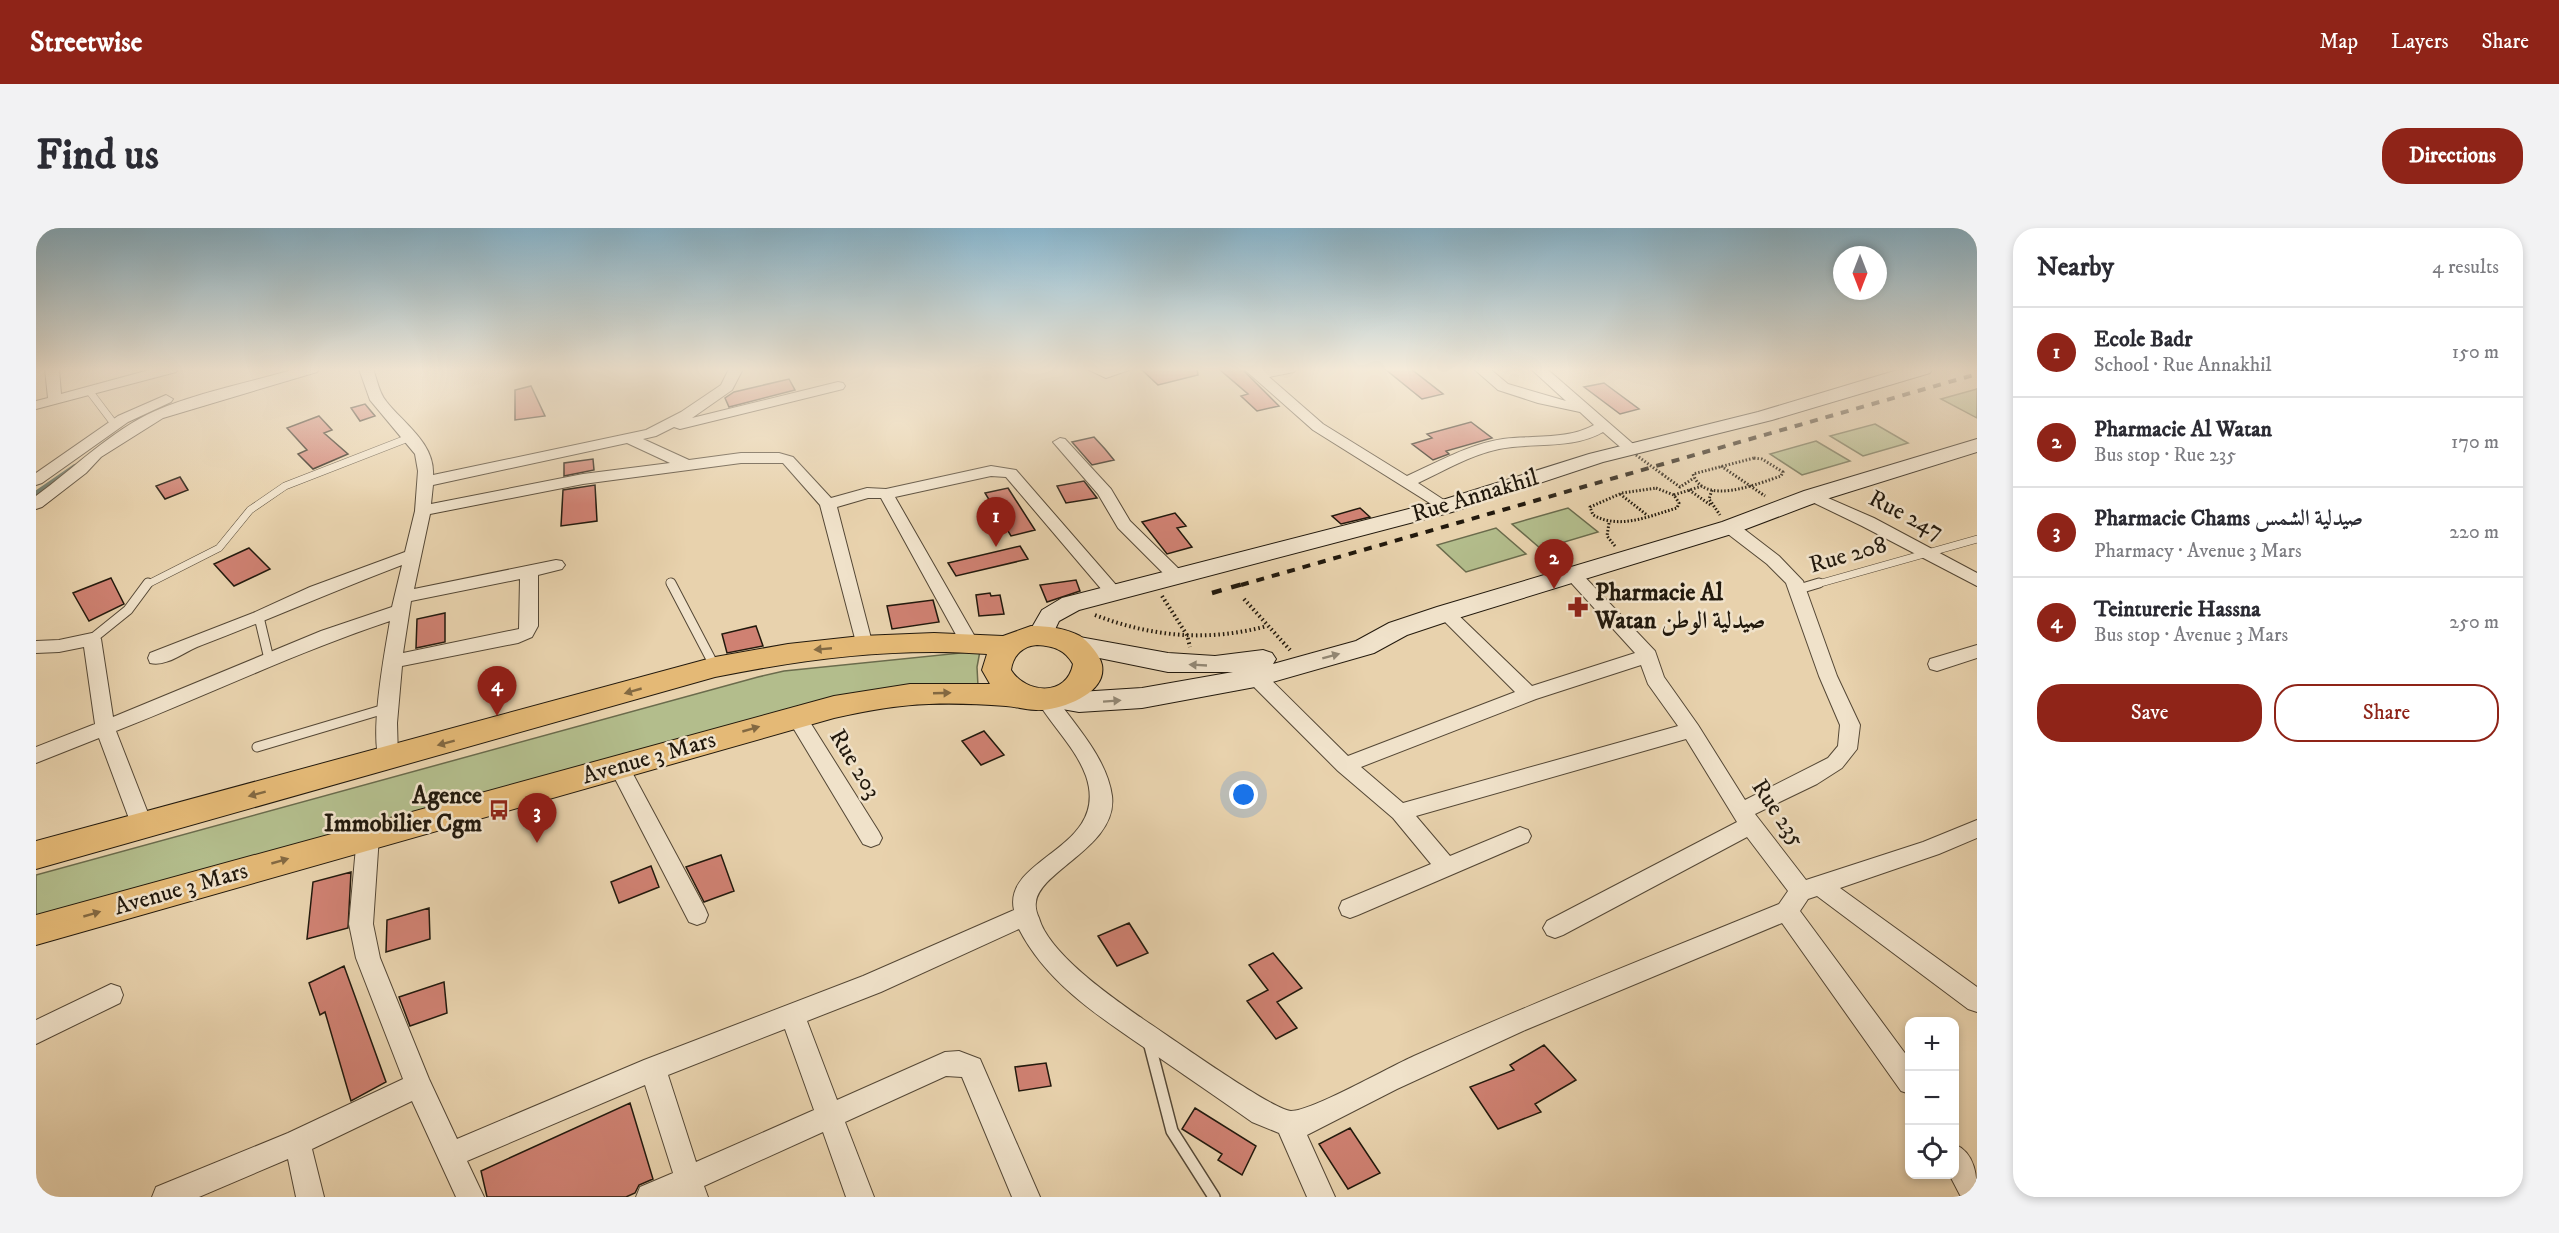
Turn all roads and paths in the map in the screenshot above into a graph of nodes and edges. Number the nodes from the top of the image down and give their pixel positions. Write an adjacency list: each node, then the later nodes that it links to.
1 (107, 414): 10 (lane)
2 (132, 414): 10 (street)
3 (163, 414): 36 (street)
4 (390, 414): 13 (street)
5 (687, 414): 12 (street)
6 (726, 414): 12 (street)
7 (1302, 414): 25 (street)
8 (1589, 414): 11 (street)
9 (1771, 414): 17 (main road, Rue Annakhil)
10 (115, 424): 23 (street)
11 (1604, 426): 17 (street); 25 (street)
12 (651, 433): 14 (street)
13 (411, 437): 24 (street); 67 (lane)
14 (631, 439): 18 (street); 19 (street)
15 (1060, 442): 51 (street)
16 (1977, 445): 34 (main road)
17 (1634, 452): 22 (path, bridge); 38 (main road, Rue Annakhil)
18 (541, 456): 21 (street); 26 (street)
19 (687, 465): 26 (street); 37 (street)
20 (1721, 466): 22 (path); 28 (path); 28 (path)
21 (481, 470): 24 (street); 35 (street)
22 (1694, 478): 27 (path)
23 (36, 480)
24 (425, 482): 41 (street)
25 (1407, 482): 38 (street)
26 (544, 486): 35 (street)
27 (1702, 486): 29 (path); 30 (path)
28 (1751, 486): 30 (path); 40 (path)
29 (1689, 490): 33 (path); 39 (path)
30 (1712, 490): 39 (path)
31 (886, 494): 37 (street); 57 (street); 68 (street)
32 (1620, 494): 33 (path); 42 (path); 43 (path)
33 (1674, 495): 42 (path)
34 (1812, 496): 40 (main road); 46 (street, Rue 247)
35 (483, 499): 41 (street)
36 (36, 504)
37 (828, 504): 70 (street)
38 (1444, 507): 51 (main road, Rue Annakhil)
39 (1713, 507): 44 (path)
40 (1782, 508): 44 (main road)
41 (423, 511): 47 (street)
42 (1648, 516): 43 (path)
43 (1609, 523): 48 (path)
44 (1730, 527): 48 (main road); 56 (street)
45 (1977, 539): 46 (lane, Rue 208)
46 (1929, 553): 53 (street, Rue 247); 56 (lane, Rue 208)
47 (414, 555): 59 (street); 62 (street)
48 (1626, 558): 52 (main road)
49 (556, 565): 50 (street)
50 (530, 573): 59 (street); 78 (street)
51 (1175, 575): 55 (main road, Rue Annakhil)
52 (1574, 576): 61 (main road); 75 (street, Rue 235)
53 (1977, 580)
54 (670, 582): 81 (lane)
55 (1152, 582): 57 (main road, Rue Annakhil); 65 (path)
56 (1799, 589): 95 (street)
57 (1114, 592): 60 (main road, Rue Annakhil)
58 (1244, 599): 63 (path)
59 (402, 604): 77 (street); 78 (street)
60 (1071, 604): 65 (path); 66 (main road, Rue Annakhil)
61 (1446, 613): 64 (main road); 83 (street)
62 (259, 617): 76 (street); 77 (lane)
63 (1267, 626): 65 (path); 73 (path)
64 (1398, 629): 73 (main road); 82 (main road, one-way to 64)
65 (1187, 635): 80 (path)
66 (1040, 636): 69 (main road); 71 (main road)
67 (92, 639): 72 (street); 87 (street)
68 (969, 642): 70 (main road); 71 (main road)
69 (1074, 645): 80 (main road); 84 (main road)
70 (864, 646): 81 (main road, one-way to 81)
71 (1008, 646): 84 (main road)
72 (36, 647)
73 (1291, 651): 82 (main road)
74 (1977, 651): 79 (street)
75 (1648, 656): 83 (street); 88 (street, Rue 235)
76 (157, 658)
77 (269, 659): 87 (street)
78 (393, 661): 85 (street)
79 (1937, 664)
80 (1195, 665): 82 (main road, one-way to 80)
81 (716, 668): 91 (main road, one-way to 91)
82 (1249, 670): 84 (main road, one-way to 82); 92 (street)
83 (1529, 694): 92 (street)
84 (1042, 698): 86 (main road, Avenue 3 Mars, one-way to 84); 107 (street)
85 (388, 708): 89 (lane); 91 (street)
86 (796, 716): 93 (main road, Avenue 3 Mars, one-way to 86); 100 (street, Rue 203)
87 (105, 727): 90 (street); 96 (street)
88 (1691, 730): 94 (street); 95 (street, Rue 235)
89 (257, 747)
90 (36, 755)
91 (388, 759): 96 (main road, one-way to 96)
92 (1346, 765): 94 (street)
93 (619, 767): 98 (main road, Avenue 3 Mars); 106 (street)
94 (1400, 812): 102 (street)
95 (1746, 818): 103 (street, Rue 235); 108 (street)
96 (142, 826): 101 (main road)
97 (1977, 829): 103 (street)
98 (368, 836): 109 (main road, Avenue 3 Mars, one-way to 98); 117 (street)
99 (1520, 836): 102 (street)
100 (870, 838)
101 (36, 855)
102 (1446, 866): 104 (street)
103 (1811, 888): 105 (street); 111 (street, Rue 235)
104 (1350, 908)
105 (1787, 911): 116 (street); 119 (street)
106 (697, 915)
107 (1027, 915): 112 (street); 114 (street)
108 (1555, 928)
109 (36, 930)
110 (111, 994): 113 (street)
111 (1977, 1001)
112 (792, 1015): 115 (street); 118 (street)
113 (36, 1032)
114 (1146, 1034): 119 (street); 130 (lane)
115 (653, 1069): 121 (street); 123 (street)
116 (1905, 1075)
117 (418, 1085): 120 (street); 121 (street)
118 (829, 1115): 123 (street); 128 (street); 129 (street)
119 (1288, 1124): 131 (street)
120 (297, 1142): 124 (street); 125 (street)
121 (452, 1154): 126 (street)
122 (1959, 1166): 132 (street)
123 (692, 1188): 127 (street)
124 (166, 1197)
125 (310, 1197)
126 (470, 1197)
127 (650, 1197)
128 (860, 1197)
129 (1026, 1197)
130 (1214, 1197)
131 (1321, 1197)
132 (1976, 1197)

